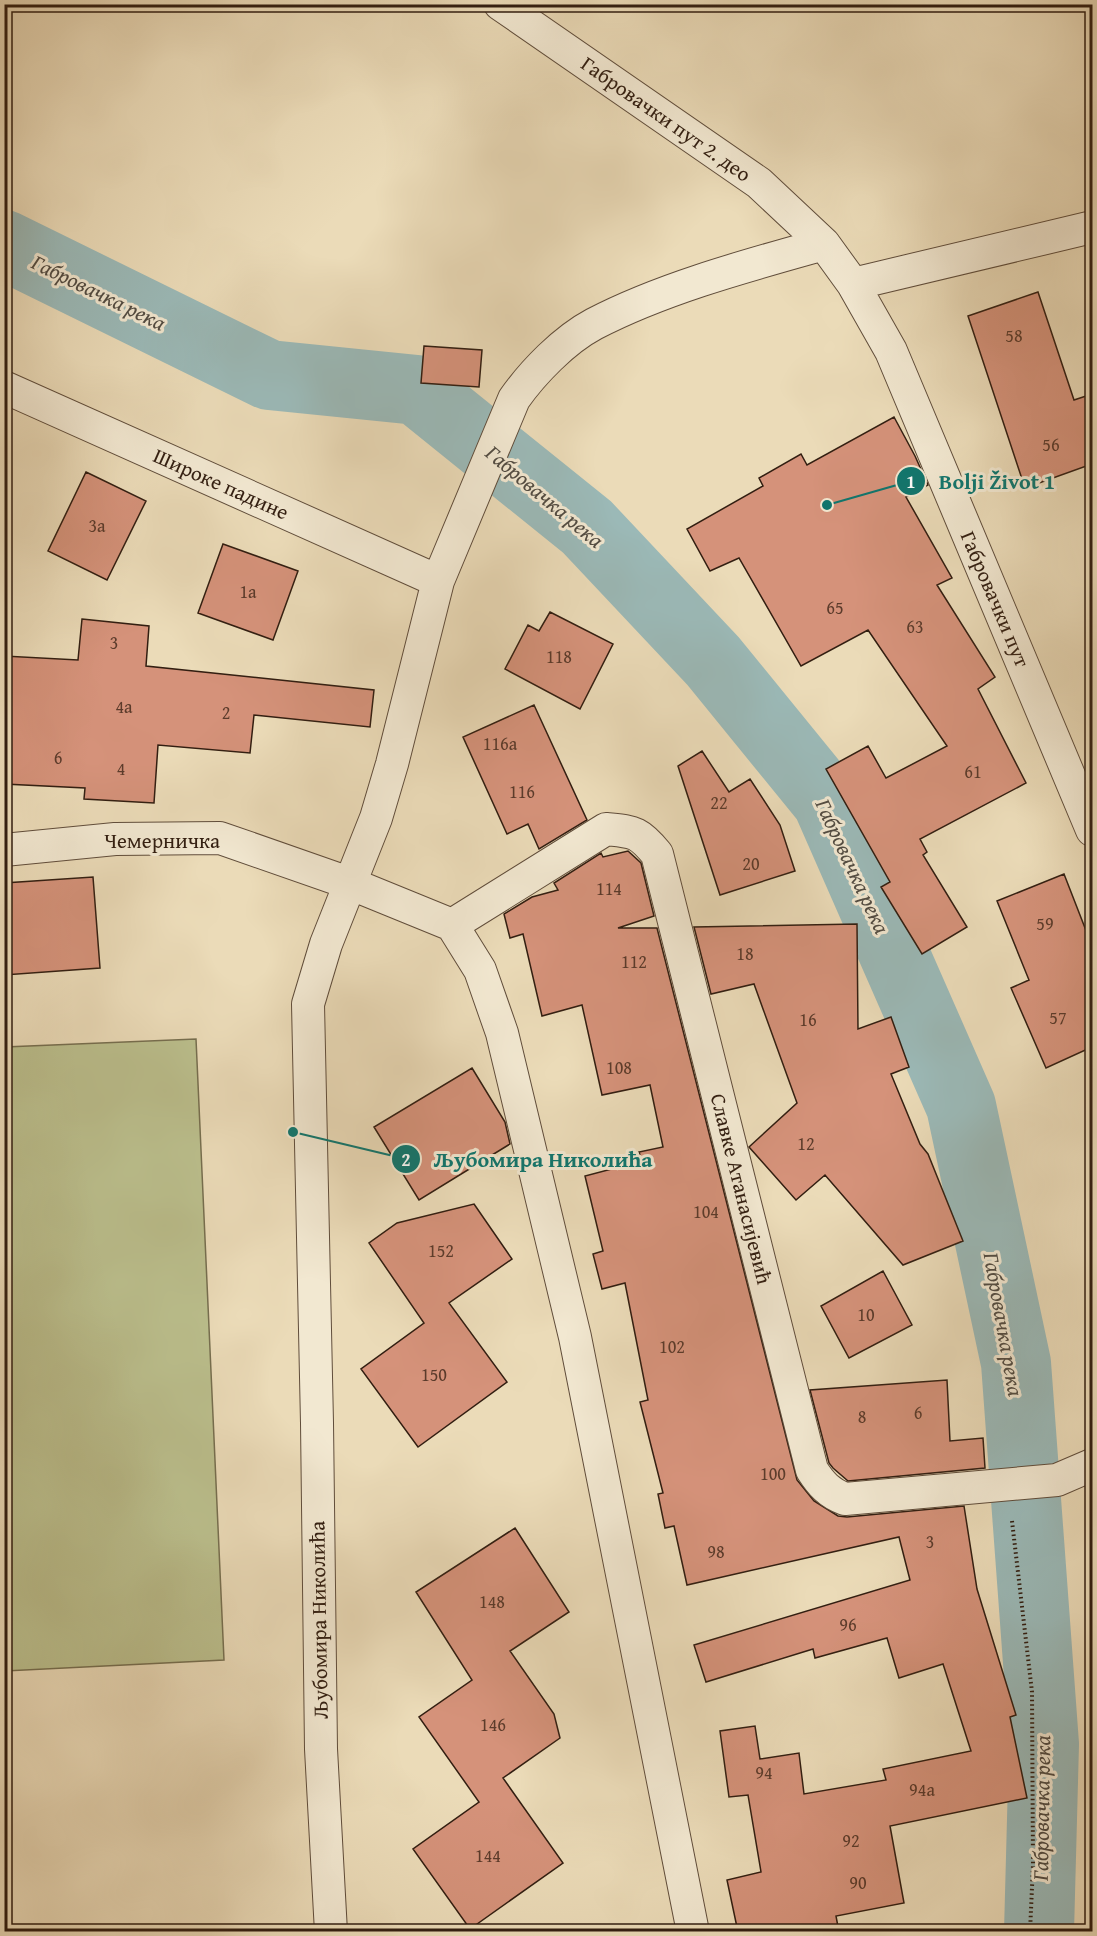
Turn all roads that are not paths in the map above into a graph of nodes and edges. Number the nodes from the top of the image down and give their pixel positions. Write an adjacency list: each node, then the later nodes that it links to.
1 (500, 4): 3 (street, Габровачки пут 2. део)
2 (1092, 227): 4 (street)
3 (824, 244): 4 (street, Габровачки пут); 6 (street)
4 (853, 284): 7 (street, Габровачки пут)
5 (4, 387): 6 (street, Широке падине)
6 (438, 581): 9 (street)
7 (1092, 830)
8 (4, 850): 9 (street, Чемерничка)
9 (349, 883): 10 (street); 12 (street, Љубомира Николића)
10 (452, 925): 11 (street, Славке Атанасијевић); 13 (street)
11 (1092, 1465)
12 (332, 1932)
13 (693, 1932)

